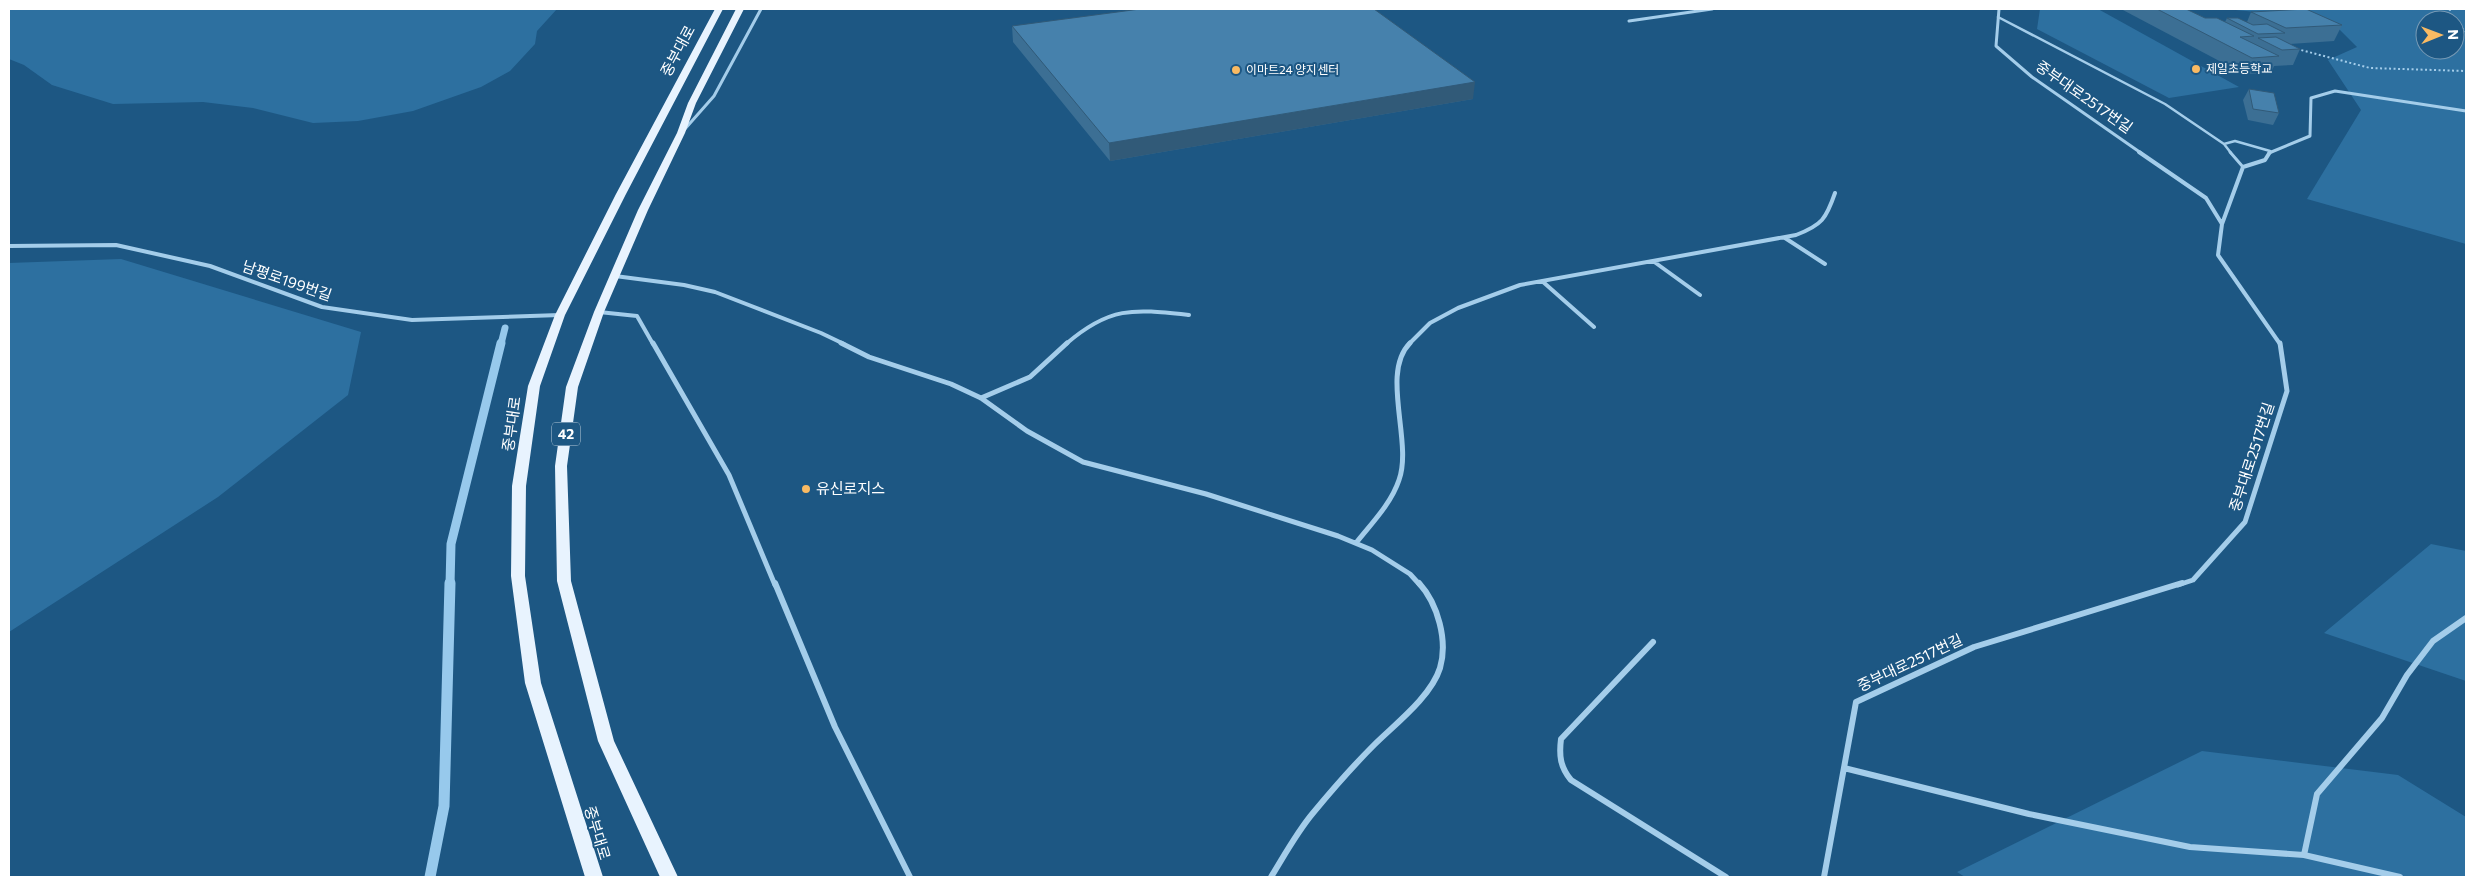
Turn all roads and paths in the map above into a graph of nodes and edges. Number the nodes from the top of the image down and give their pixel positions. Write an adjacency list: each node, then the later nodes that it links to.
1 (719, 9): 25 (main road, 중부대로)
2 (740, 9): 11 (main road, 42)
3 (761, 9): 11 (street)
4 (1712, 9): 7 (street)
5 (1998, 9): 6 (street, 중부대로2517번길)
6 (1998, 17): 12 (lane); 16 (street, 중부대로2517번길)
7 (1630, 21)
8 (2296, 49): 9 (path)
9 (2466, 71)
10 (2466, 110): 13 (street)
11 (681, 133): 21 (main road, 42)
12 (2224, 144): 13 (lane); 14 (lane)
13 (2270, 151): 14 (street)
14 (2243, 167): 16 (street)
15 (1836, 193): 17 (street)
16 (2222, 224): 32 (street, 중부대로2517번길)
17 (1785, 238): 19 (street); 20 (street)
18 (9, 246): 25 (street, 남평로199번길)
19 (1653, 261): 22 (street); 23 (street)
20 (1825, 264)
21 (614, 276): 24 (main road, 42); 28 (street)
22 (1542, 281): 27 (street); 29 (street)
23 (1700, 295)
24 (599, 312): 35 (main road, 42); 36 (street)
25 (560, 315): 34 (main road, 중부대로)
26 (1189, 315): 28 (street)
27 (1594, 327)
28 (981, 398): 29 (street)
29 (1356, 543): 37 (street)
30 (2466, 618): 33 (street)
31 (1653, 642): 38 (street)
32 (1844, 768): 33 (street); 39 (street, 중부대로2517번길)
33 (2304, 855): 40 (street)
34 (594, 877)
35 (669, 877)
36 (910, 877)
37 (1271, 877)
38 (1726, 877)
39 (1824, 877)
40 (2400, 877)

